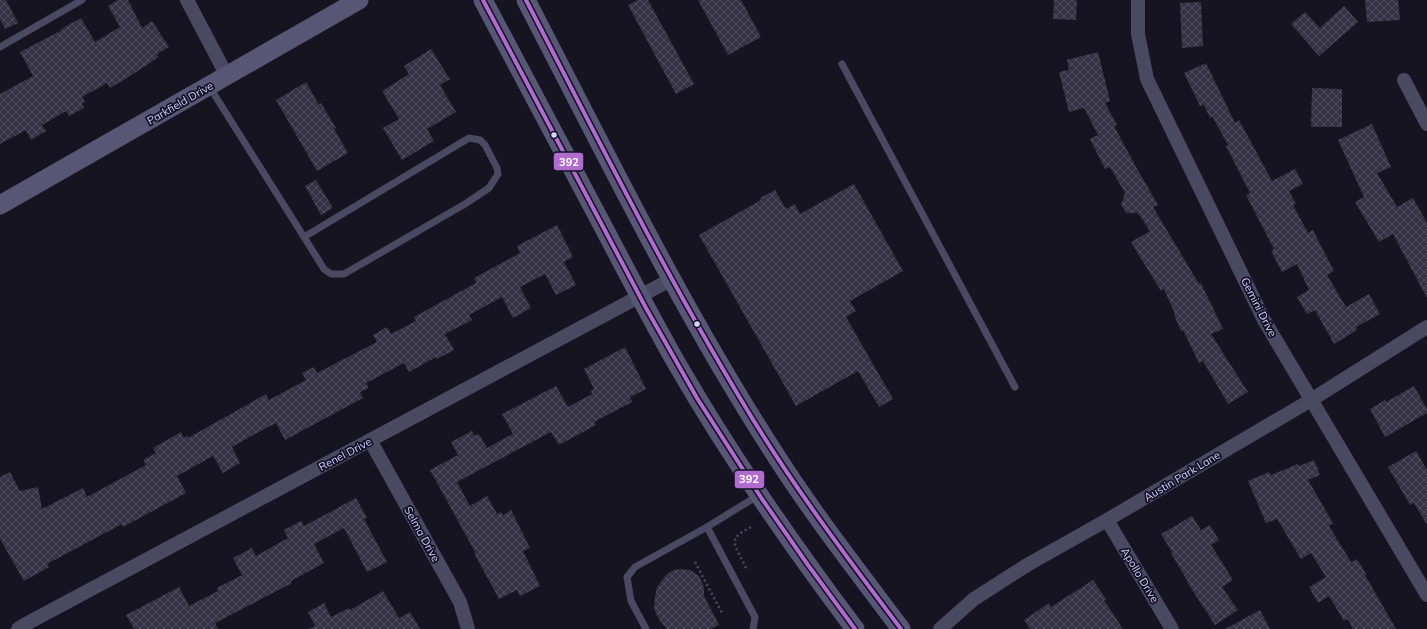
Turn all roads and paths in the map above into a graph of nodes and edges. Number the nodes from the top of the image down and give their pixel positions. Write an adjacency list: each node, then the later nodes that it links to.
1 (82, 0): 7 (lane)
2 (187, 0): 9 (street)
3 (359, 0): 9 (main road, Parkfield Drive)
4 (483, 0): 16 (main road)
5 (526, 0): 15 (main road)
6 (1138, 0): 19 (street, Gemini Drive)
7 (0, 47)
8 (842, 64): 18 (lane)
9 (227, 76): 11 (main road, Parkfield Drive)
10 (1404, 80): 12 (street)
11 (209, 86): 13 (main road, Parkfield Drive); 14 (lane)
12 (1427, 124)
13 (0, 205)
14 (304, 237): 14 (lane)
15 (672, 279): 16 (street, Renel Drive); 34 (main road)
16 (640, 296): 20 (street, Renel Drive); 21 (main road)
17 (1427, 327): 19 (street, Austin Park Lane)
18 (1015, 387)
19 (1311, 400): 22 (street, Austin Park Lane); 27 (street, Gemini Drive)
20 (370, 440): 29 (street, Renel Drive); 30 (street, Selma Drive)
21 (759, 495): 23 (lane); 33 (main road)
22 (1107, 520): 35 (street, Austin Park Lane); 36 (street, Apollo Drive)
23 (707, 527): 31 (lane); 32 (lane)
24 (751, 527): 26 (path)
25 (696, 562): 28 (path)
26 (746, 568)
27 (1427, 595)
28 (722, 613)
29 (18, 629)
30 (468, 629)
31 (646, 629)
32 (753, 629)
33 (855, 629)
34 (901, 629)
35 (940, 629)
36 (1172, 629)

